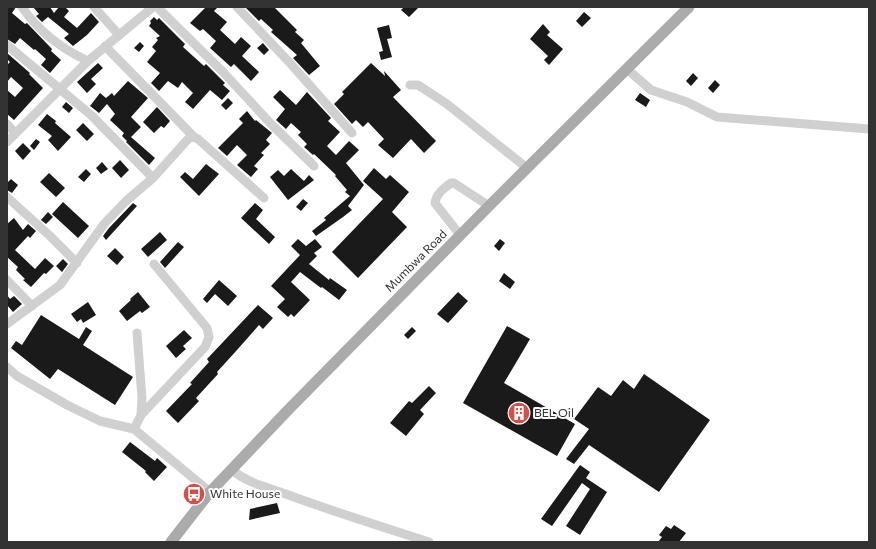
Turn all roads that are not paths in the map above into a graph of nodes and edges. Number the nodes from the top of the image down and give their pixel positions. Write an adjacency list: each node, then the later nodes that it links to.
1 (22, 7): 10 (street)
2 (94, 7): 7 (street)
3 (153, 7): 7 (street)
4 (157, 7): 20 (street)
5 (237, 7): 17 (street)
6 (690, 7): 11 (main road, Mumbwa Road)
7 (119, 35): 9 (street)
8 (7, 46): 13 (street)
9 (105, 46): 10 (street); 18 (street)
10 (88, 61): 13 (street)
11 (627, 70): 15 (street); 21 (main road, Mumbwa Road)
12 (410, 85): 21 (street)
13 (59, 89): 16 (street); 22 (street)
14 (7, 124): 16 (street)
15 (869, 129)
16 (15, 133): 19 (street)
17 (352, 133)
18 (194, 136): 22 (street); 24 (street)
19 (7, 142)
20 (314, 166)
21 (527, 168): 25 (main road, Mumbwa Road)
22 (153, 178): 27 (street)
23 (7, 197): 27 (street)
24 (264, 198)
25 (489, 206): 26 (main road, Mumbwa Road); 26 (street)
26 (460, 235): 36 (main road, Mumbwa Road)
27 (76, 263): 30 (street)
28 (154, 264): 34 (street)
29 (7, 280): 30 (street)
30 (32, 306): 31 (street)
31 (7, 324)
32 (137, 333): 34 (street)
33 (7, 367): 35 (street)
34 (141, 415): 35 (street)
35 (134, 429): 37 (street)
36 (231, 469): 37 (main road, Mumbwa Road); 39 (street)
37 (210, 492): 38 (main road, Mumbwa Road)
38 (171, 542)
39 (429, 542)

